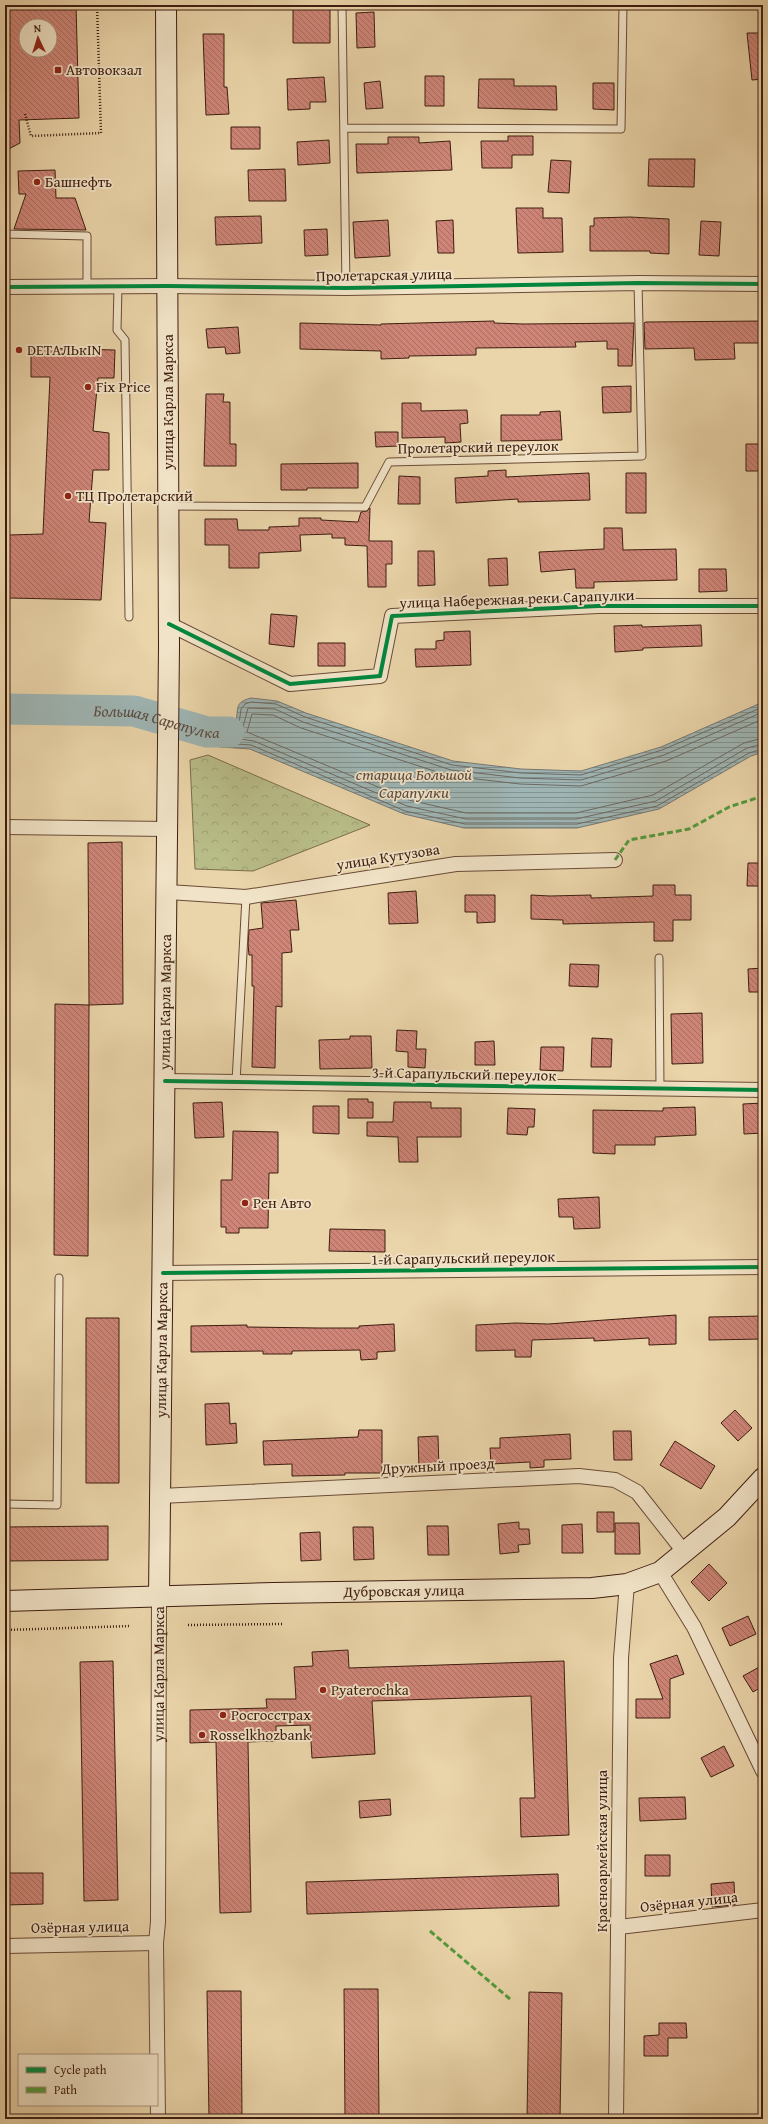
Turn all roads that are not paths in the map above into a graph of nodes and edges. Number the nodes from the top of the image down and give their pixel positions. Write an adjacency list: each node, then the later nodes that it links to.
1 (166, 5): 10 (main road, улица Карла Маркса)
2 (342, 5): 4 (lane)
3 (623, 5): 4 (lane)
4 (345, 128): 12 (lane)
5 (5, 234): 8 (lane)
6 (638, 283): 7 (street, Пролетарская улица); 12 (street, Пролетарская улица); 13 (lane, Пролетарский переулок)
7 (763, 284)
8 (87, 286): 9 (street, Пролетарская улица); 11 (street, Пролетарская улица)
9 (118, 286): 10 (street, Пролетарская улица); 15 (lane)
10 (167, 286): 12 (street, Пролетарская улица); 13 (main road, улица Карла Маркса)
11 (5, 287)
12 (346, 288)
13 (168, 506): 16 (main road, улица Карла Маркса)
14 (763, 606): 16 (street, улица Набережная реки Сарапулки)
15 (129, 618)
16 (169, 624): 18 (main road, улица Карла Маркса)
17 (5, 827): 18 (street)
18 (168, 829): 20 (main road, улица Карла Маркса)
19 (616, 860): 21 (street, улица Кутузова)
20 (168, 892): 21 (street, улица Кутузова); 23 (main road, улица Карла Маркса)
21 (246, 897): 24 (lane)
22 (659, 958): 25 (lane)
23 (165, 1081): 24 (street, 3-й Сарапульский переулок); 28 (main road, улица Карла Маркса)
24 (236, 1082): 25 (street, 3-й Сарапульский переулок)
25 (660, 1089): 26 (street, 3-й Сарапульский переулок)
26 (763, 1090)
27 (763, 1266): 28 (street, 1-й Сарапульский переулок)
28 (163, 1273): 31 (main road, улица Карла Маркса)
29 (59, 1278): 32 (lane)
30 (763, 1478): 33 (main road, Дубровская улица)
31 (160, 1496): 33 (street, Дружный проезд); 36 (main road, улица Карла Маркса)
32 (5, 1504)
33 (685, 1553): 34 (main road, Дубровская улица)
34 (660, 1572): 35 (main road, Дубровская улица); 38 (street)
35 (627, 1584): 36 (main road, Дубровская улица); 40 (street, Красноармейская улица)
36 (159, 1597): 37 (main road, Дубровская улица); 41 (street, улица Карла Маркса)
37 (5, 1601)
38 (763, 1771)
39 (763, 1910): 40 (street, Озёрная улица)
40 (619, 1927): 46 (street, Красноармейская улица)
41 (156, 1943): 42 (street, Озёрная улица); 43 (street, улица Карла Маркса)
42 (5, 1946)
43 (157, 2054)
44 (158, 2106): 45 (street, улица Карла Маркса)
45 (158, 2119)
46 (616, 2119)

